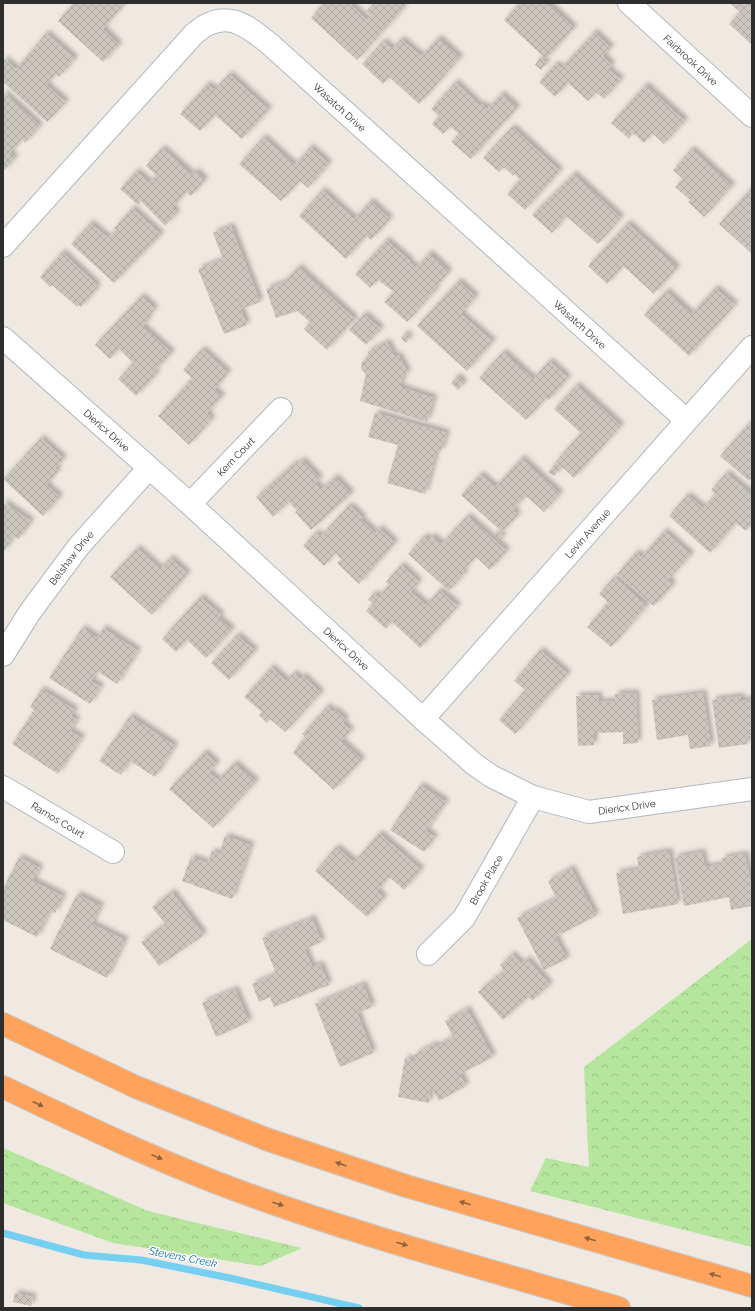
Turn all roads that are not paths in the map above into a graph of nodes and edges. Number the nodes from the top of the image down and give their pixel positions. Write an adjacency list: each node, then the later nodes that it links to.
1 (629, 3): 2 (street, Fairbrook Drive)
2 (752, 116)
3 (3, 246): 7 (street, Wasatch Drive)
4 (3, 338): 8 (street, Diericx Drive)
5 (752, 347): 7 (street, Levin Avenue)
6 (282, 409): 9 (street, Kern Court)
7 (686, 420): 11 (street, Levin Avenue)
8 (149, 468): 9 (street, Diericx Drive); 10 (street, Belshaw Drive)
9 (190, 504): 11 (street, Diericx Drive)
10 (3, 655)
11 (422, 719): 14 (street, Diericx Drive)
12 (3, 787): 15 (street, Ramos Court)
13 (752, 789): 14 (street, Diericx Drive)
14 (533, 797): 16 (street, Brook Place)
15 (113, 852)
16 (428, 954)
17 (3, 1024): 19 (highway, one-way to 17)
18 (3, 1087): 20 (highway, one-way to 20)
19 (752, 1286)
20 (619, 1308)

